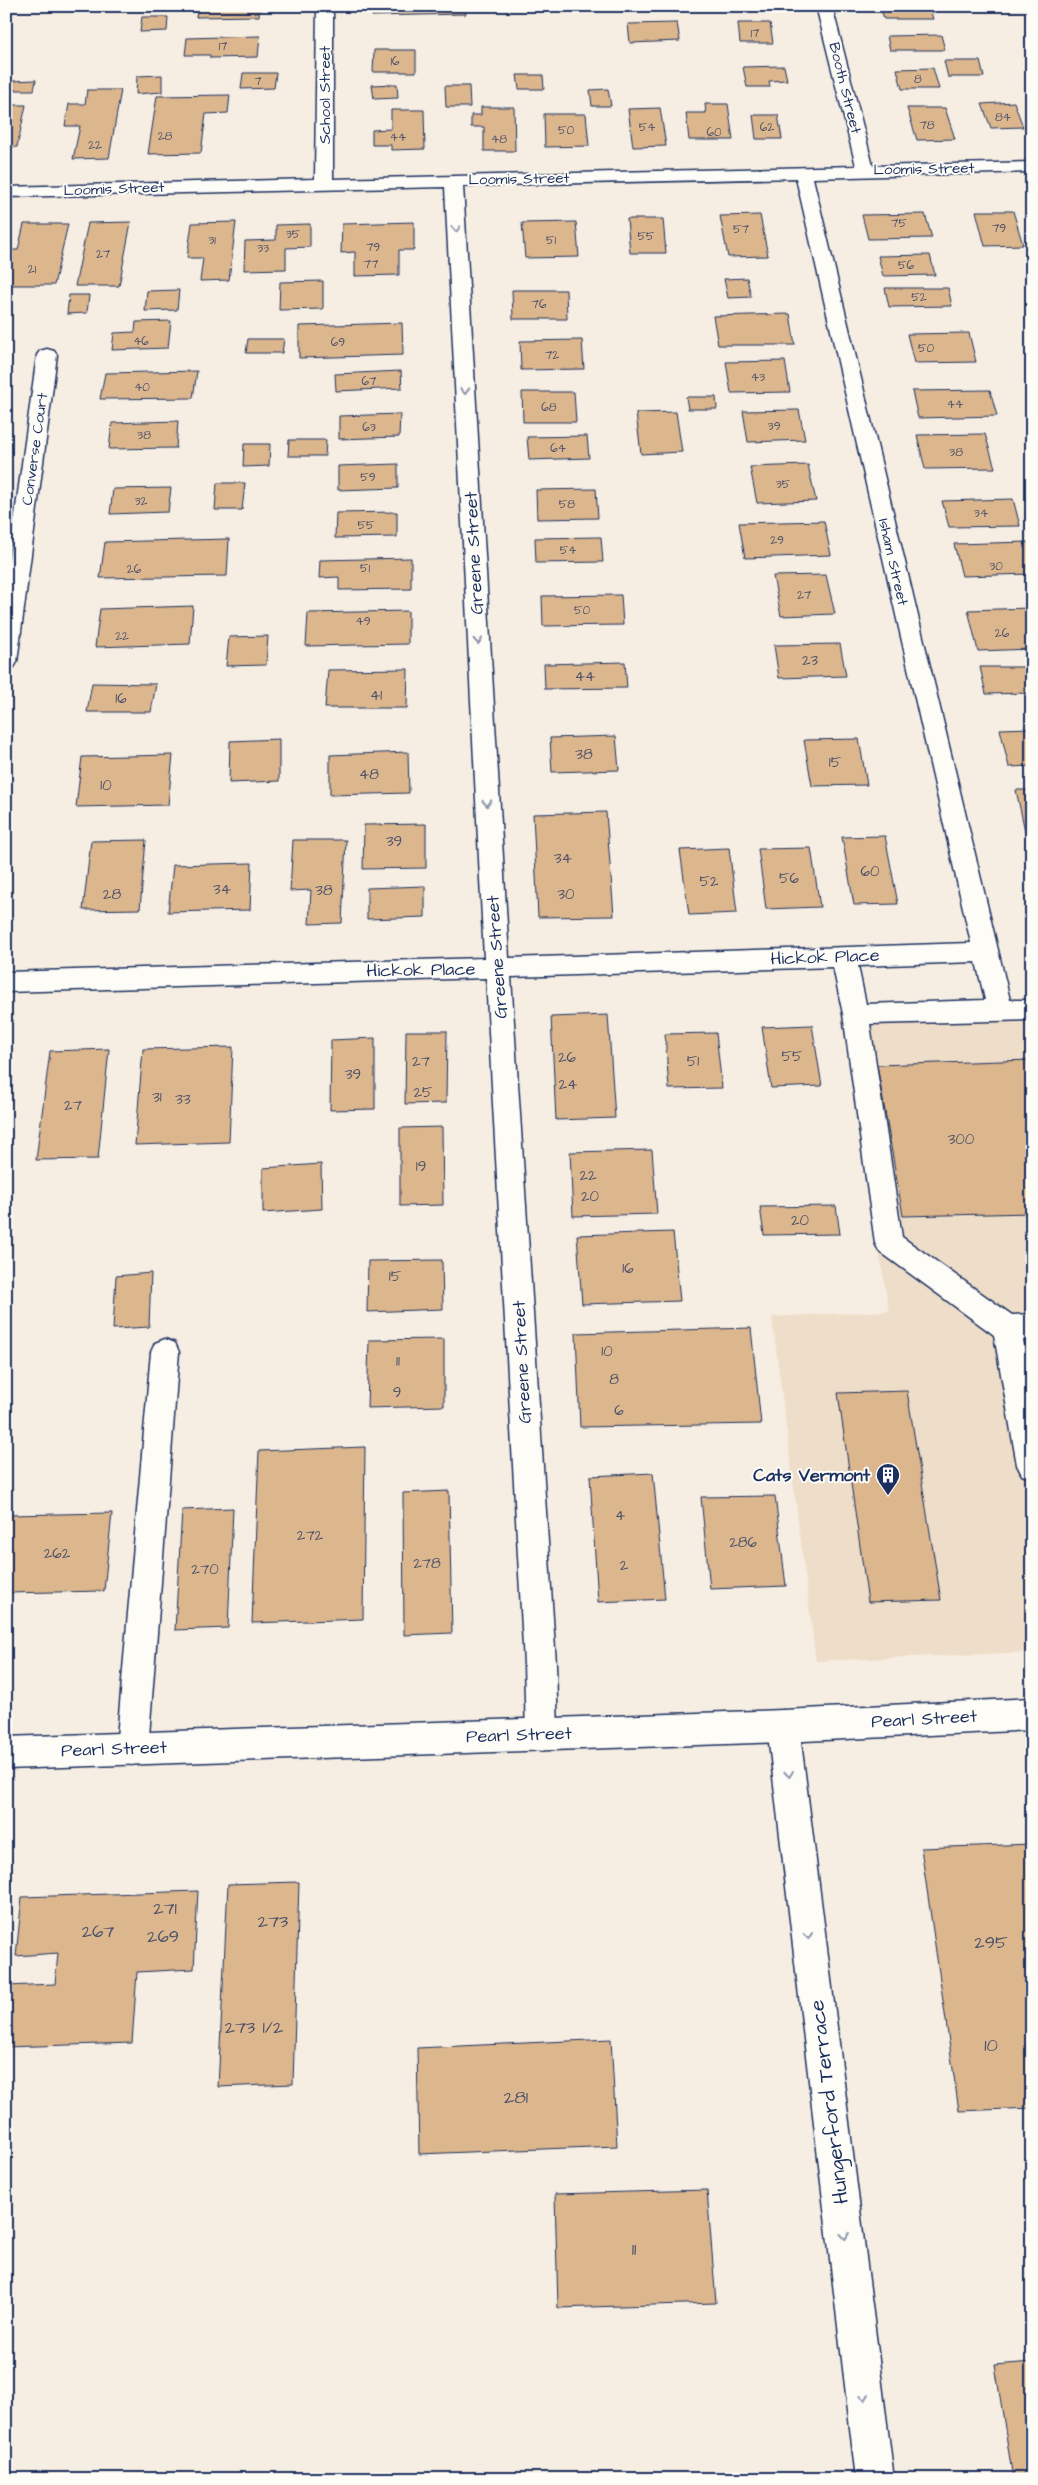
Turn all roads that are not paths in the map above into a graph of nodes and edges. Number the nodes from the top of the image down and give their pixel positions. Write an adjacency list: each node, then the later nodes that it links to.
1 (326, 6): 7 (street, School Street)
2 (824, 6): 4 (street, Booth Street)
3 (1032, 166): 4 (street, Loomis Street)
4 (866, 171): 5 (street, Loomis Street)
5 (803, 172): 6 (street, Loomis Street); 11 (street, Isham Street)
6 (454, 180): 7 (street, Loomis Street); 13 (street, Greene Street, one-way to 13)
7 (324, 184): 8 (street, Loomis Street)
8 (6, 192)
9 (47, 355): 10 (street, Converse Court)
10 (6, 662)
11 (985, 952): 12 (street, Hickok Place); 15 (street, Isham Street)
12 (843, 957): 13 (street, Hickok Place); 17 (street)
13 (497, 968): 14 (street, Hickok Place); 23 (street, Greene Street)
14 (6, 982)
15 (1000, 1010): 16 (street); 17 (street)
16 (1032, 1010)
17 (856, 1014): 18 (street)
18 (1019, 1327): 20 (street)
19 (166, 1352): 24 (street)
20 (1032, 1465)
21 (1032, 1714): 22 (street, Pearl Street)
22 (783, 1726): 23 (street, Pearl Street); 26 (street, Hungerford Terrace, one-way to 26)
23 (542, 1735): 24 (street, Pearl Street)
24 (132, 1749): 25 (street, Pearl Street)
25 (6, 1753)
26 (875, 2479)

